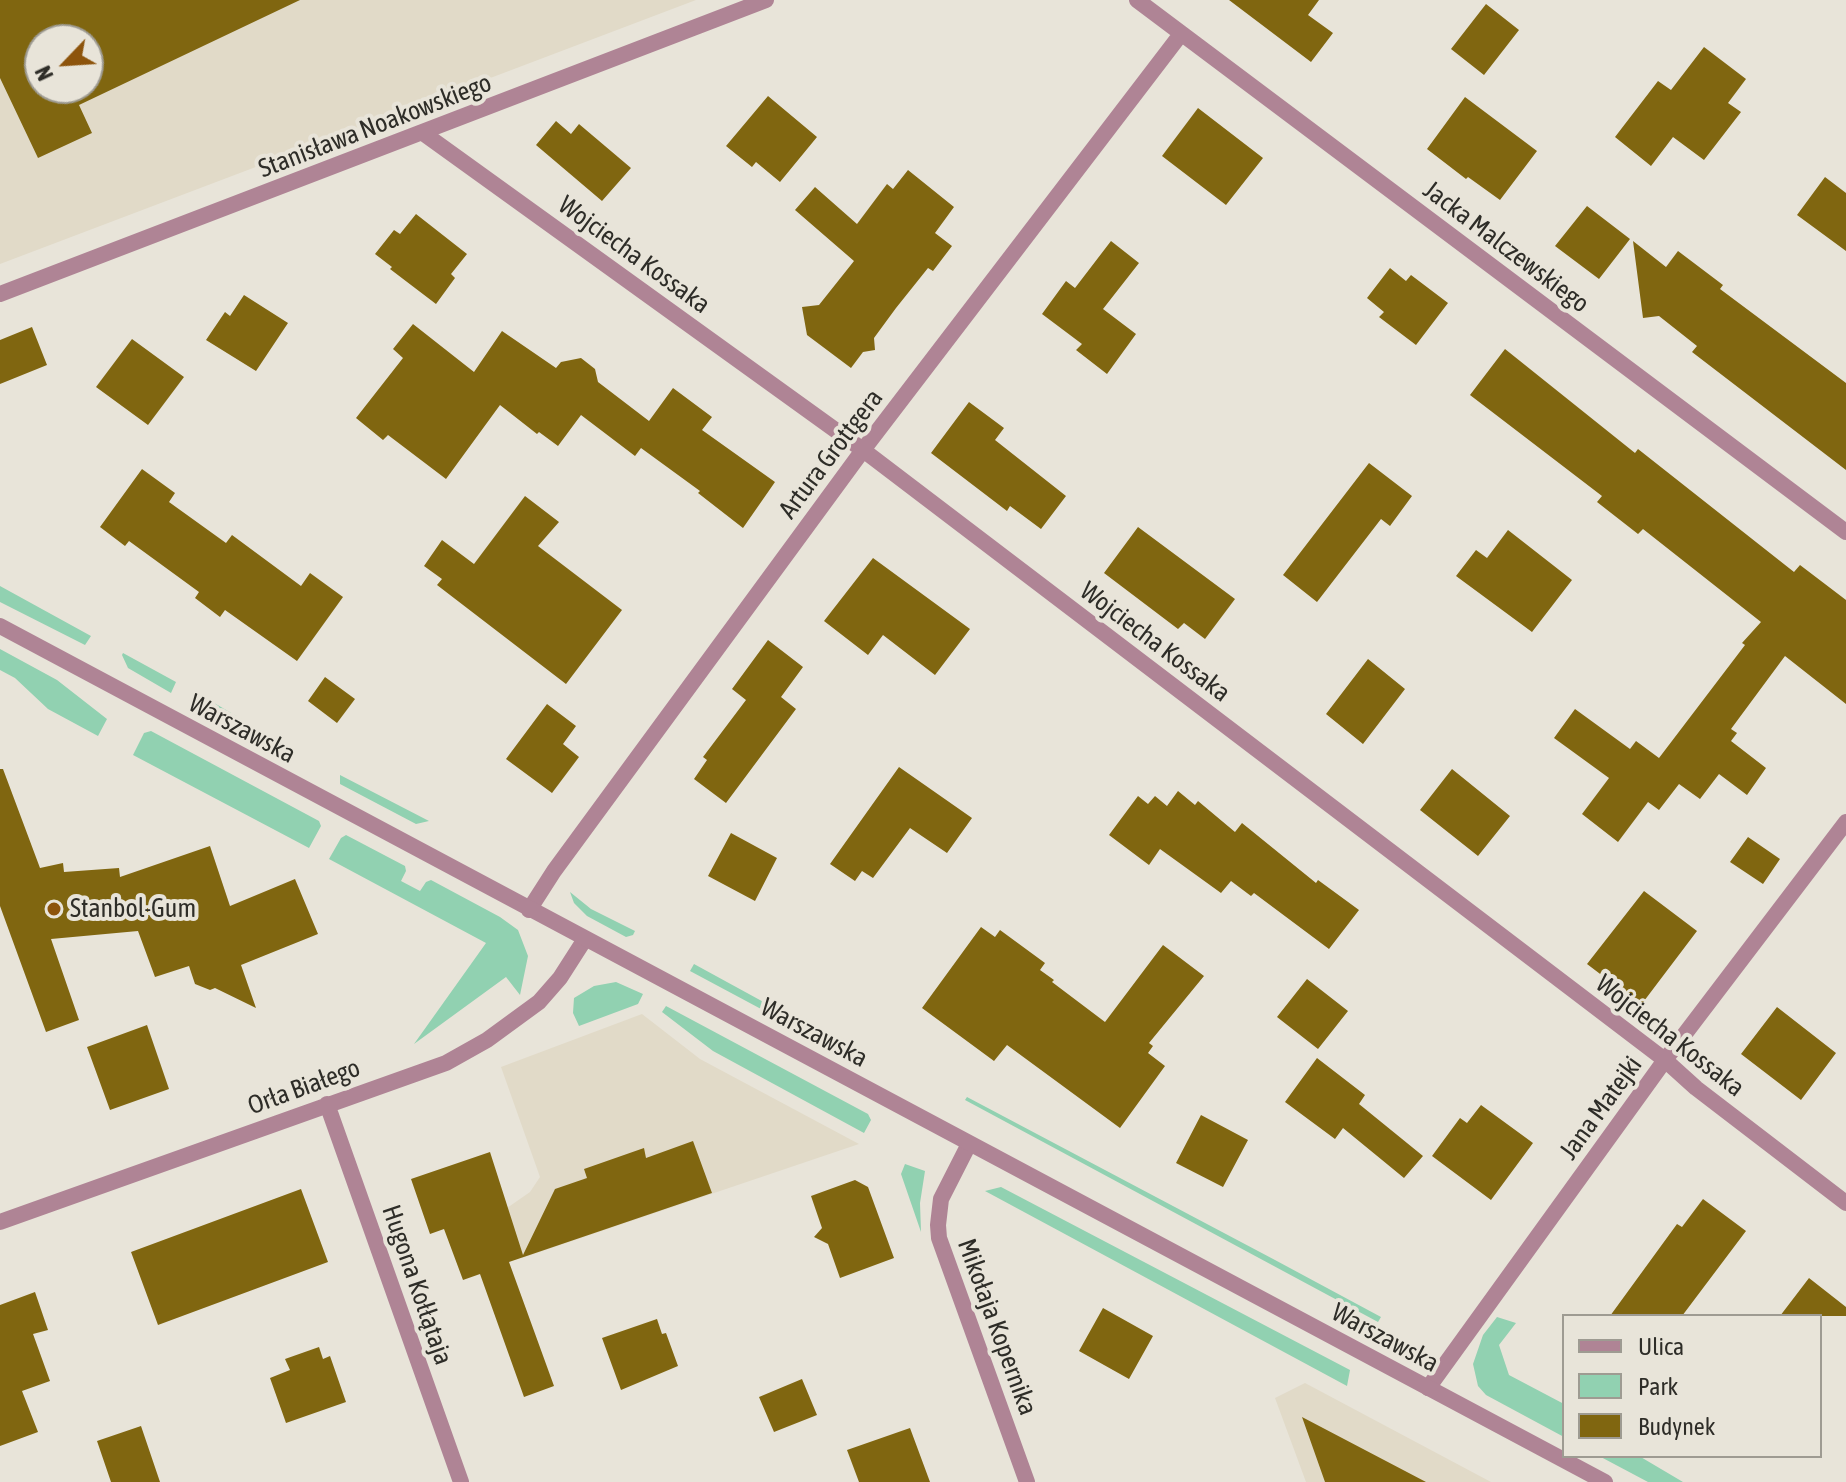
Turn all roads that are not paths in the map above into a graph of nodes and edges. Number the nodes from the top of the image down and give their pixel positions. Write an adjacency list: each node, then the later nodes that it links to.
1 (766, 0): 4 (street, Stanisława Noakowskiego)
2 (1137, 0): 3 (street, Jacka Malczewskiego)
3 (1181, 34): 6 (street, Artura Grottgera); 7 (street, Jacka Malczewskiego)
4 (423, 133): 5 (street, Stanisława Noakowskiego); 6 (street, Wojciecha Kossaka)
5 (0, 294)
6 (863, 450): 10 (street, Artura Grottgera); 12 (street, Wojciecha Kossaka)
7 (1846, 532)
8 (0, 626): 10 (street, Warszawska)
9 (1846, 822): 12 (street, Jana Matejki)
10 (529, 910): 11 (street, Warszawska)
11 (585, 939): 13 (street, Orła Białego); 14 (street, Warszawska)
12 (1665, 1060): 15 (street, Wojciecha Kossaka); 17 (street, Jana Matejki)
13 (327, 1104): 16 (street, Orła Białego); 18 (street, Hugona Kołłątaja)
14 (969, 1144): 17 (street, Warszawska); 19 (street, Mikołaja Kopernika)
15 (1846, 1203)
16 (0, 1222)
17 (1428, 1388): 20 (street, Warszawska)
18 (461, 1482)
19 (1027, 1482)
20 (1605, 1482)

